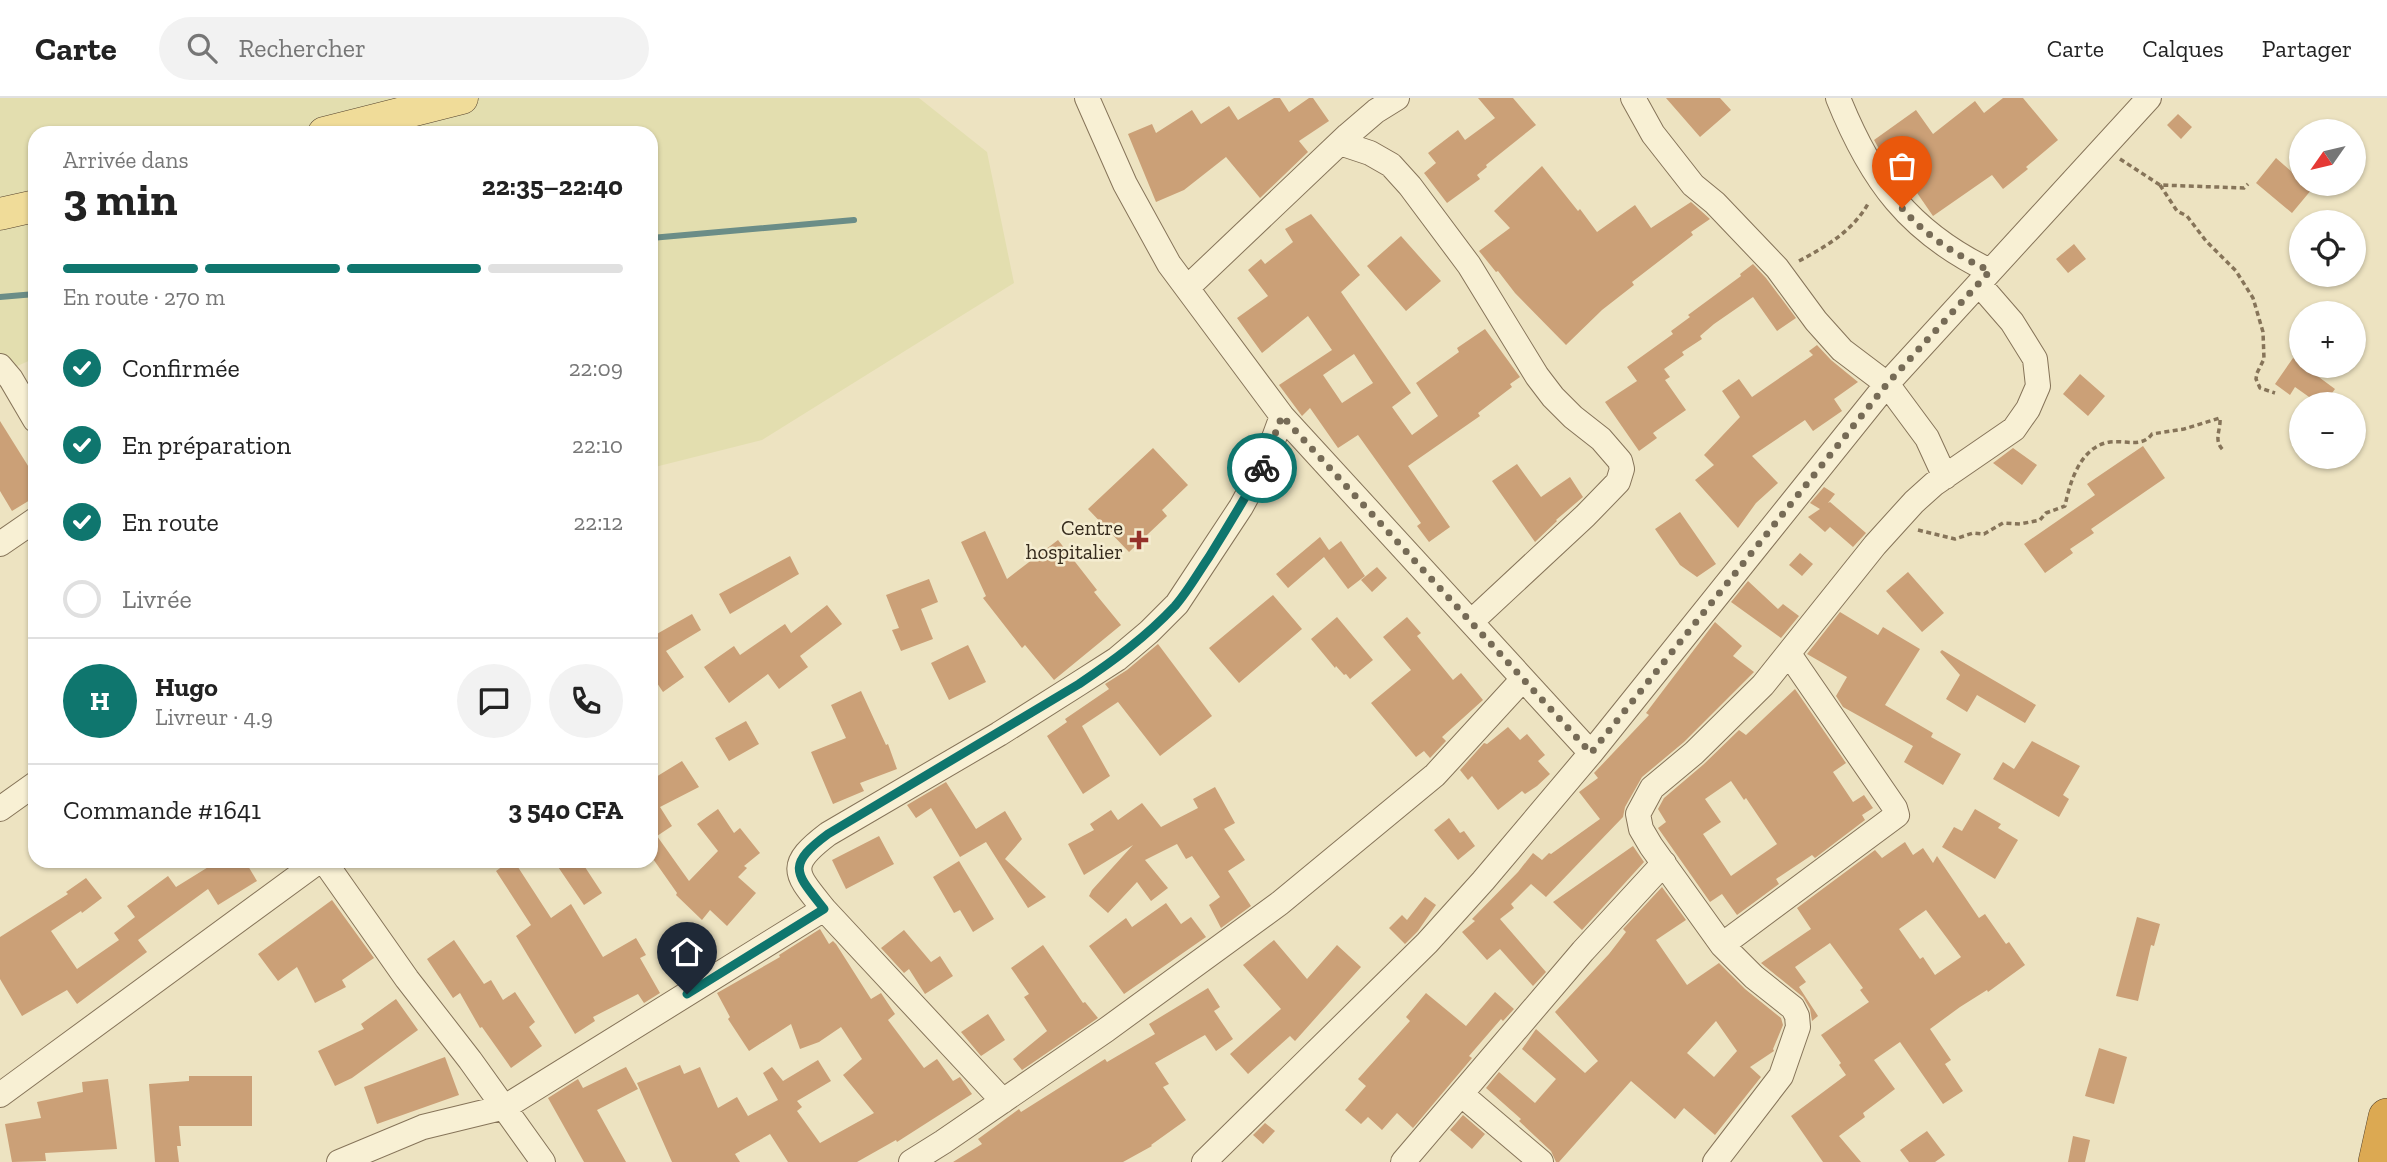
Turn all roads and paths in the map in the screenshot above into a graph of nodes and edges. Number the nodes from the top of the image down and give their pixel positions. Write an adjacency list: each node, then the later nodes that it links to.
1 (461, 98): 7 (main road)
2 (1087, 98): 17 (street)
3 (1397, 98): 8 (street)
4 (1633, 98): 15 (street)
5 (1838, 98): 10 (street)
6 (2149, 98): 9 (street)
7 (351, 126)
8 (1340, 143): 17 (street); 28 (street)
9 (2105, 146): 12 (path); 16 (street)
10 (1881, 182): 15 (path); 16 (street)
11 (2248, 184): 12 (path)
12 (2160, 185): 20 (path)
13 (28, 208): 14 (main road)
14 (0, 214)
15 (1777, 268): 19 (street)
16 (1985, 278): 19 (street); 24 (street)
17 (1187, 288): 22 (street)
18 (0, 366): 21 (street)
19 (1887, 384): 24 (street); 31 (street)
20 (2275, 393)
21 (28, 409)
22 (1282, 416): 28 (street); 37 (street)
23 (2223, 450): 26 (path)
24 (1945, 477): 26 (street)
25 (28, 525): 27 (street)
26 (1892, 525): 29 (street)
27 (0, 544)
28 (1471, 622): 30 (street)
29 (1789, 654): 34 (street); 38 (street)
30 (1523, 679): 31 (street); 41 (street)
31 (1591, 753): 47 (street)
32 (28, 790): 33 (street)
33 (0, 809)
34 (1664, 863): 38 (street); 39 (street)
35 (309, 868): 40 (street)
36 (329, 868): 42 (street)
37 (824, 909): 41 (street); 42 (street)
38 (1722, 945): 50 (street)
39 (1461, 1094): 48 (street); 49 (street)
40 (0, 1095)
41 (1003, 1101): 46 (street)
42 (505, 1107): 44 (street); 45 (street)
43 (2387, 1117): 51 (highway)
44 (339, 1162)
45 (543, 1162)
46 (911, 1162)
47 (1204, 1162)
48 (1403, 1162)
49 (1541, 1162)
50 (1715, 1162)
51 (2377, 1162)

